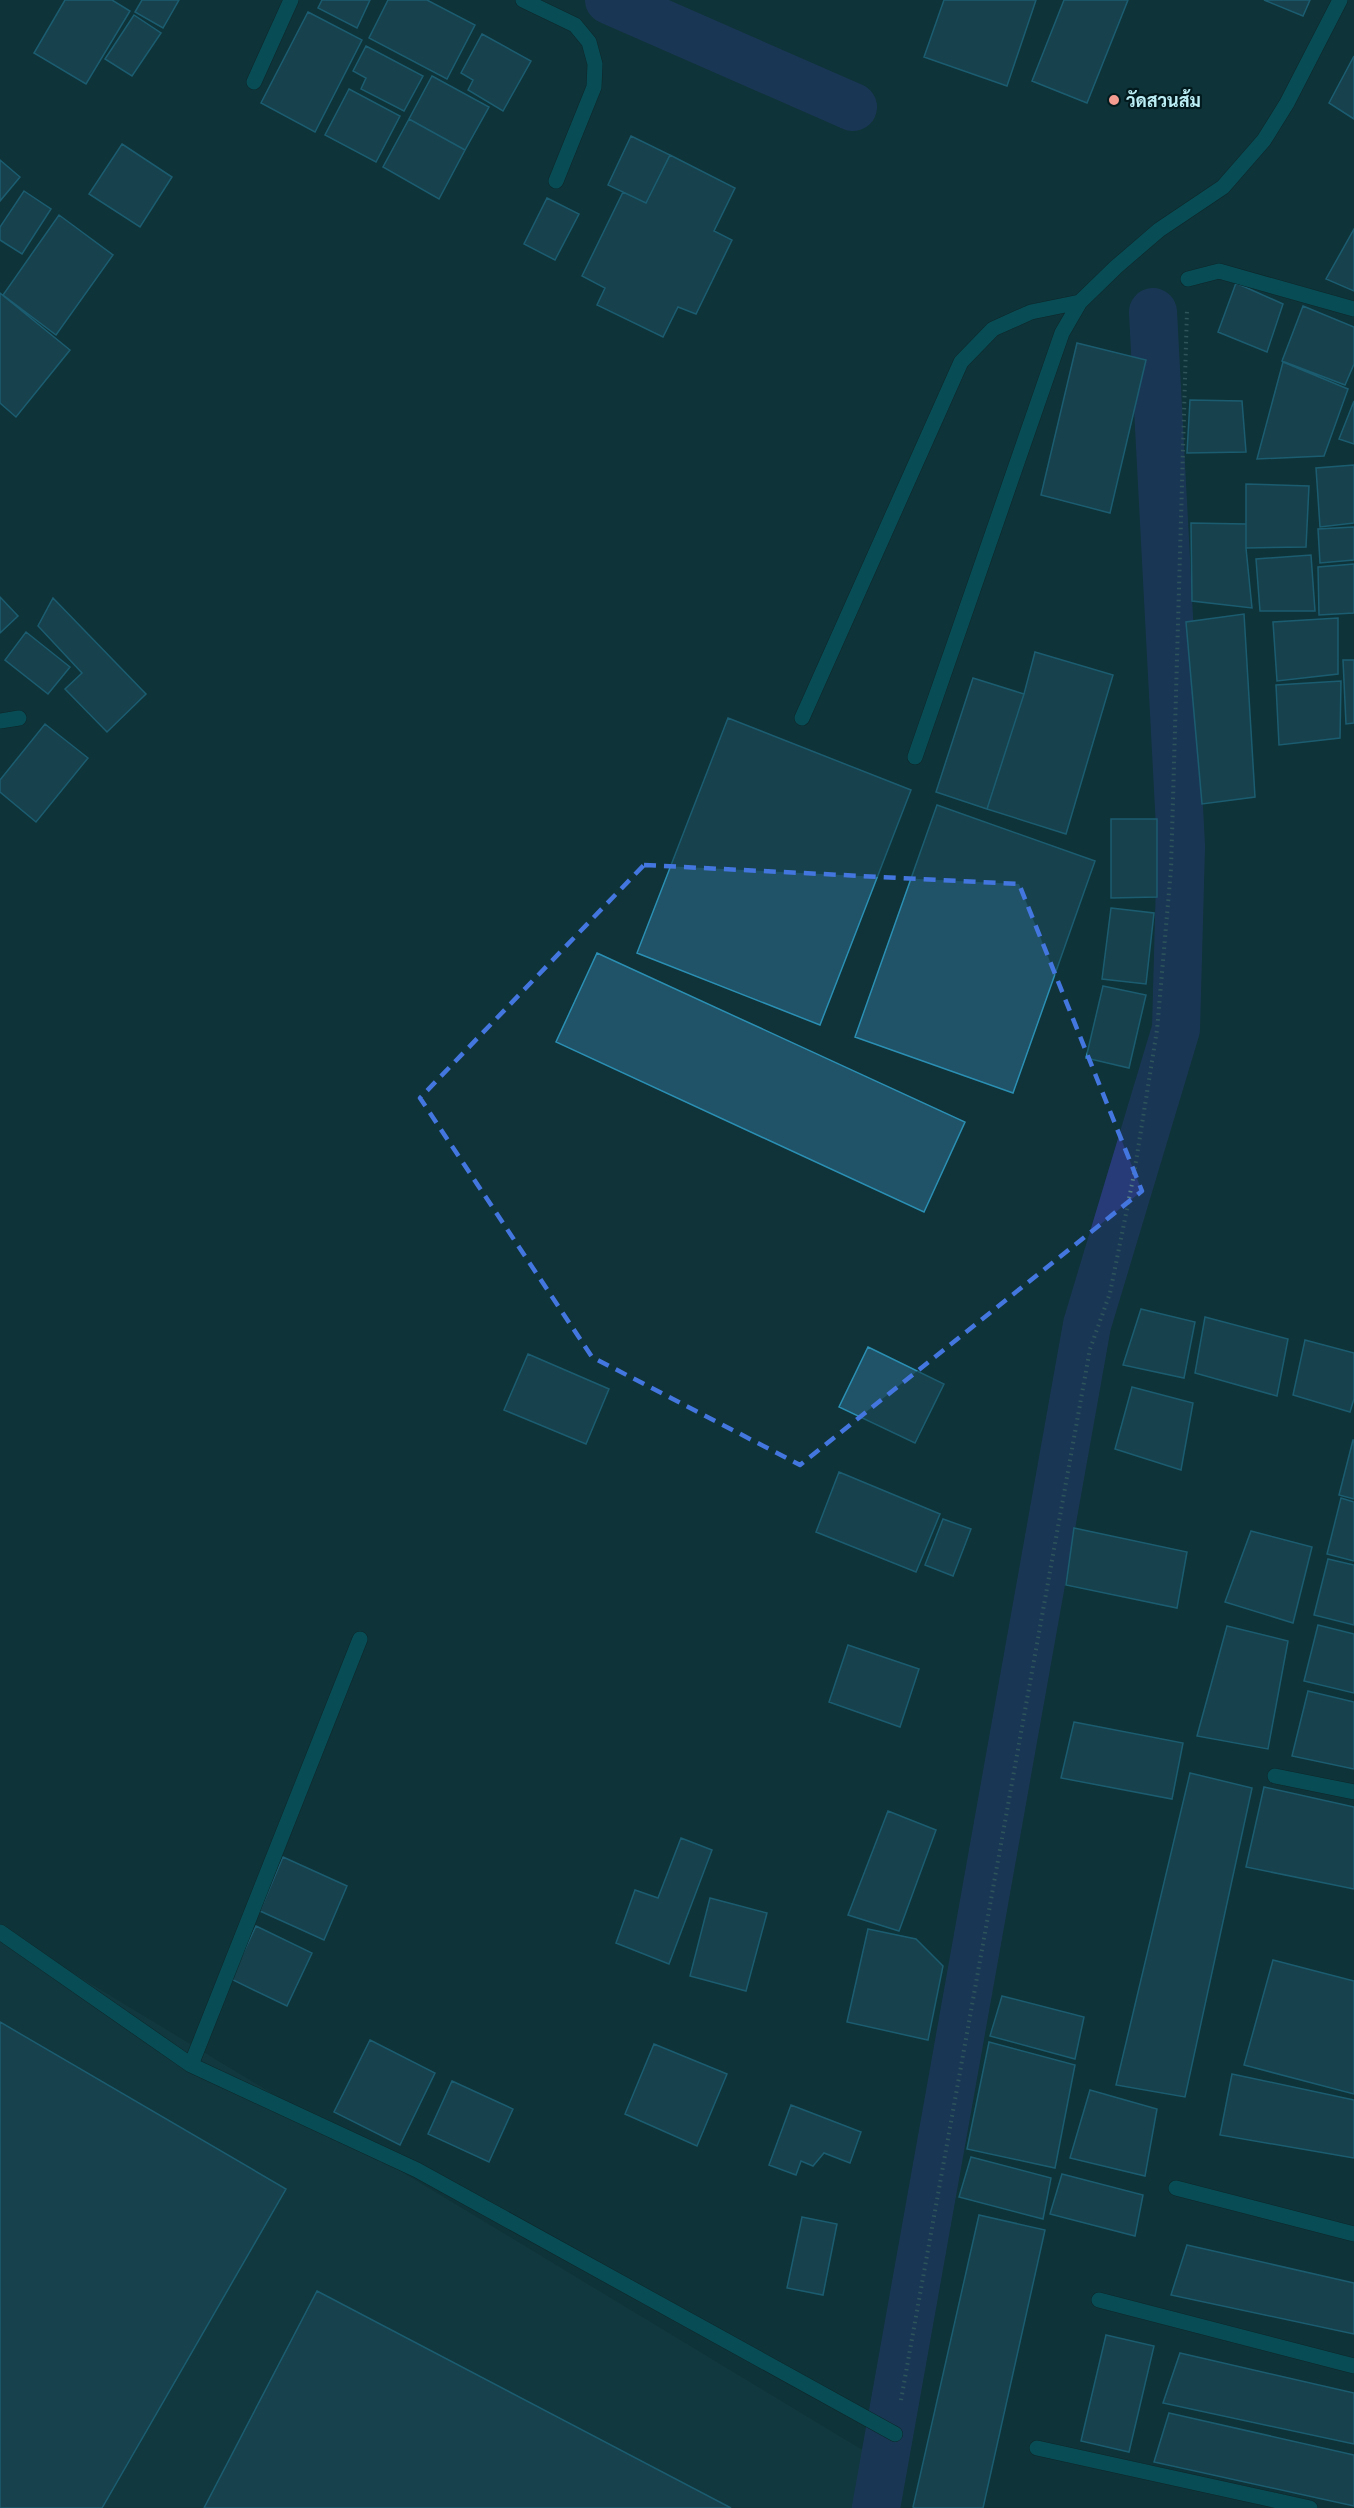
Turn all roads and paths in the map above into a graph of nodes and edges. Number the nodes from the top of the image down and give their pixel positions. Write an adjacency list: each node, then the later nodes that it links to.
1 (291, 0): 4 (street)
2 (523, 0): 5 (street)
3 (1340, 0): 7 (street)
4 (254, 82)
5 (556, 181)
6 (1188, 279): 8 (street); 22 (path)
7 (1080, 302): 10 (street); 12 (street)
8 (1354, 309)
9 (19, 718): 11 (street)
10 (802, 718)
11 (0, 721)
12 (915, 757)
13 (360, 1639): 17 (street)
14 (1275, 1776): 15 (street)
15 (1354, 1792)
16 (0, 1932): 17 (street)
17 (191, 2065): 22 (street)
18 (1176, 2188): 19 (street)
19 (1354, 2234)
20 (1099, 2300): 21 (street)
21 (1354, 2366)
22 (895, 2434)
23 (1037, 2448): 24 (street)
24 (1310, 2508)

